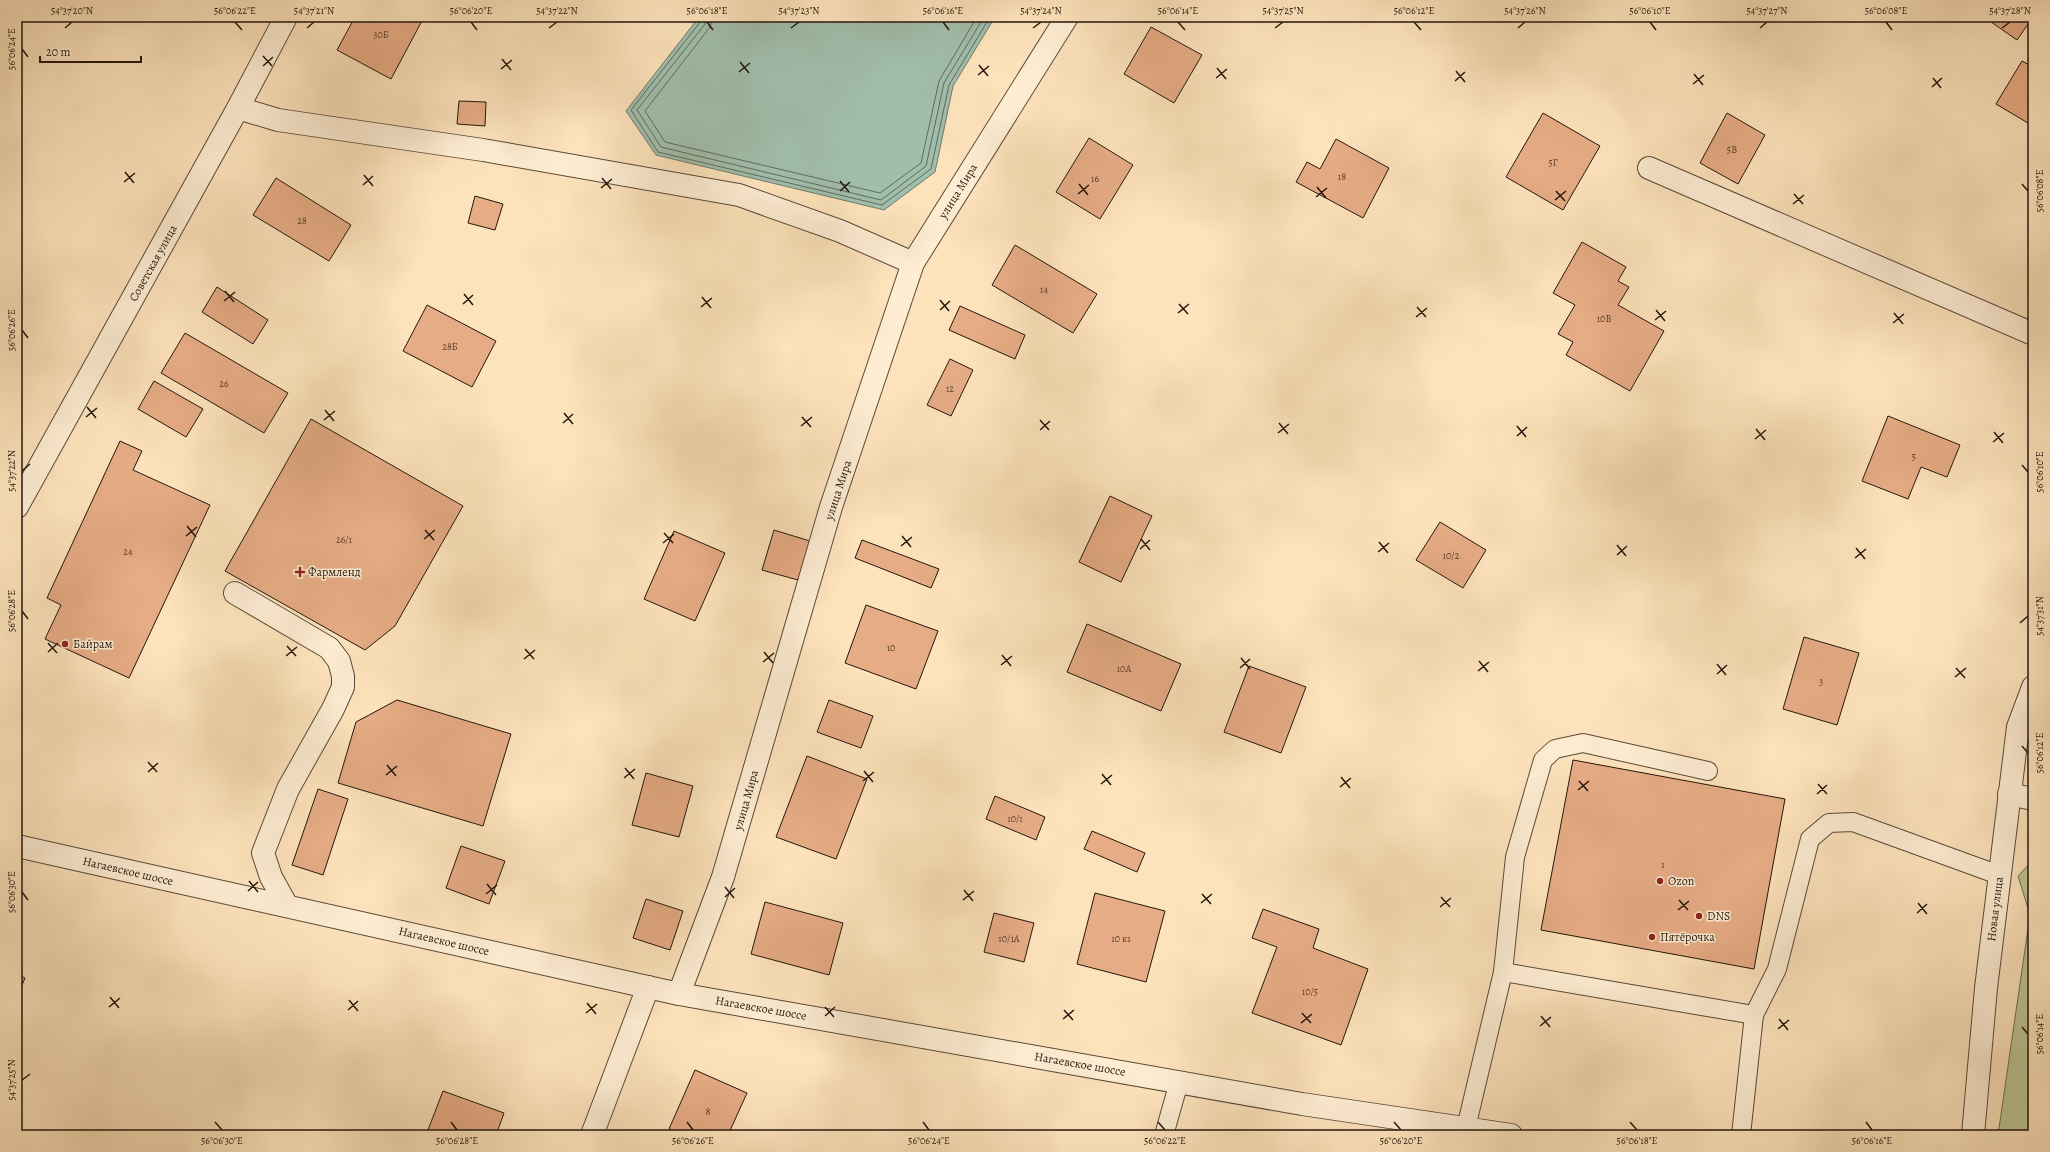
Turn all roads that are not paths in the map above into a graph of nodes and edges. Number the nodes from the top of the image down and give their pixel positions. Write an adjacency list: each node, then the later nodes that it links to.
1 (286, 17): 3 (street, Советская улица)
2 (1067, 17): 5 (street, улица Мира)
3 (238, 108): 5 (street); 7 (street, Советская улица)
4 (1649, 168): 6 (street)
5 (913, 263): 18 (street, улица Мира)
6 (2033, 334)
7 (17, 507)
8 (235, 593): 15 (street)
9 (2033, 687): 11 (street, Новая улица)
10 (1708, 771): 16 (lane)
11 (2009, 794): 12 (street); 14 (street, Новая улица)
12 (2033, 799)
13 (17, 846): 15 (street, Нагаевское шоссе)
14 (1999, 875): 19 (lane); 26 (street, Новая улица)
15 (287, 906): 17 (street, Нагаевское шоссе)
16 (1503, 972): 19 (lane); 21 (lane)
17 (648, 987): 18 (street, Нагаевское шоссе); 22 (street)
18 (679, 994): 20 (street, Нагаевское шоссе)
19 (1754, 1015): 25 (lane)
20 (1179, 1082): 21 (street, Нагаевское шоссе); 23 (lane)
21 (1466, 1128): 24 (street, Нагаевское шоссе)
22 (592, 1135)
23 (1164, 1135)
24 (1511, 1135)
25 (1741, 1135)
26 (1973, 1135)

